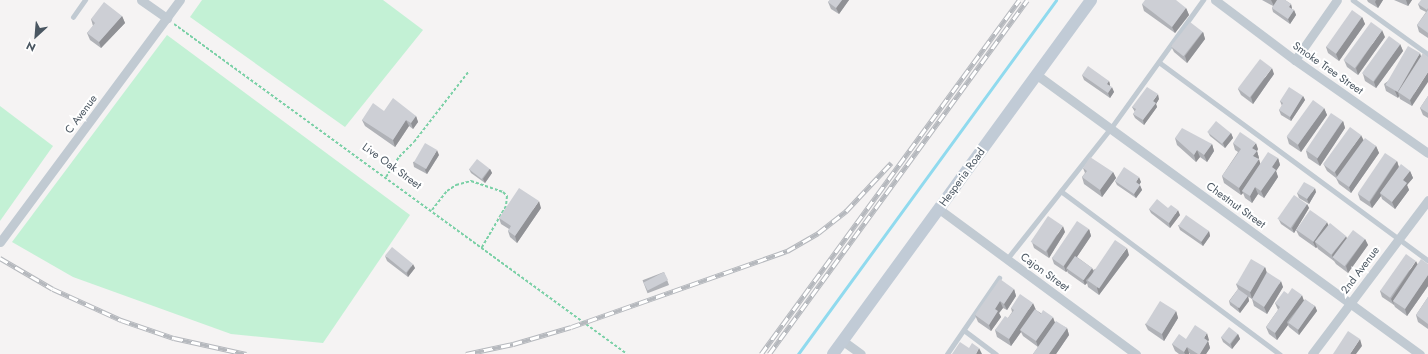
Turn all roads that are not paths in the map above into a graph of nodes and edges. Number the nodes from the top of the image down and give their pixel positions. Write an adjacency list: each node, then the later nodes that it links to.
1 (85, 0): 9 (lane)
2 (141, 0): 10 (street)
3 (180, 0): 10 (street, C Avenue)
4 (1091, 0): 14 (main road, Hesperia Road)
5 (1203, 0): 13 (lane)
6 (1215, 0): 12 (street, Smoke Tree Street)
7 (1337, 0): 12 (street)
8 (1353, 0): 11 (lane)
9 (73, 17)
10 (167, 18): 21 (street, C Avenue)
11 (1428, 54)
12 (1295, 60): 16 (street, Smoke Tree Street)
13 (1159, 62): 15 (lane); 20 (lane)
14 (1037, 75): 15 (street, Chestnut Street); 19 (main road, Hesperia Road)
15 (1111, 128): 17 (lane); 25 (street, Chestnut Street)
16 (1428, 153)
17 (1061, 191): 22 (lane); 33 (lane)
18 (1428, 200): 20 (street, 2nd Avenue)
19 (939, 209): 22 (street, Cajon Street); 27 (main road, Hesperia Road)
20 (1399, 238): 23 (lane); 25 (street, 2nd Avenue)
21 (0, 242)
22 (1007, 259): 32 (street, Cajon Street)
23 (1428, 260)
24 (999, 278): 26 (lane)
25 (1350, 303): 34 (street, 2nd Avenue); 35 (street, Chestnut Street)
26 (964, 330): 30 (lane); 31 (lane)
27 (843, 341): 28 (main road, Hesperia Road); 29 (street)
28 (833, 354)
29 (861, 354)
30 (947, 354)
31 (996, 354)
32 (1136, 354)
33 (1280, 354)
34 (1312, 354)
35 (1420, 354)

